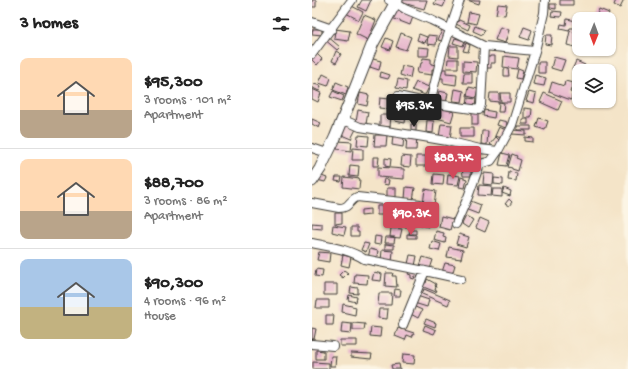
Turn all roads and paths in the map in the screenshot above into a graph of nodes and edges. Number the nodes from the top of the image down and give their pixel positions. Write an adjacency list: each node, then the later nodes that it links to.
1 (352, 0): 6 (street)
2 (460, 0): 7 (street)
3 (545, 0): 9 (street)
4 (394, 1): 7 (street); 13 (street)
5 (312, 22): 6 (street)
6 (332, 28): 10 (street)
7 (450, 29): 8 (street); 12 (street)
8 (484, 46): 9 (street); 12 (street)
9 (535, 51): 15 (street)
10 (312, 54)
11 (398, 96): 12 (street)
12 (430, 103)
13 (342, 120): 15 (street); 16 (street)
14 (312, 148): 16 (street)
15 (498, 151): 20 (street)
16 (327, 153): 17 (street)
17 (312, 181)
18 (312, 203): 19 (street)
19 (420, 204)
20 (456, 224)
21 (312, 243): 22 (street)
22 (425, 271): 23 (street); 24 (street)
23 (461, 279)
24 (403, 325)
25 (312, 344): 26 (street)
26 (333, 346)

